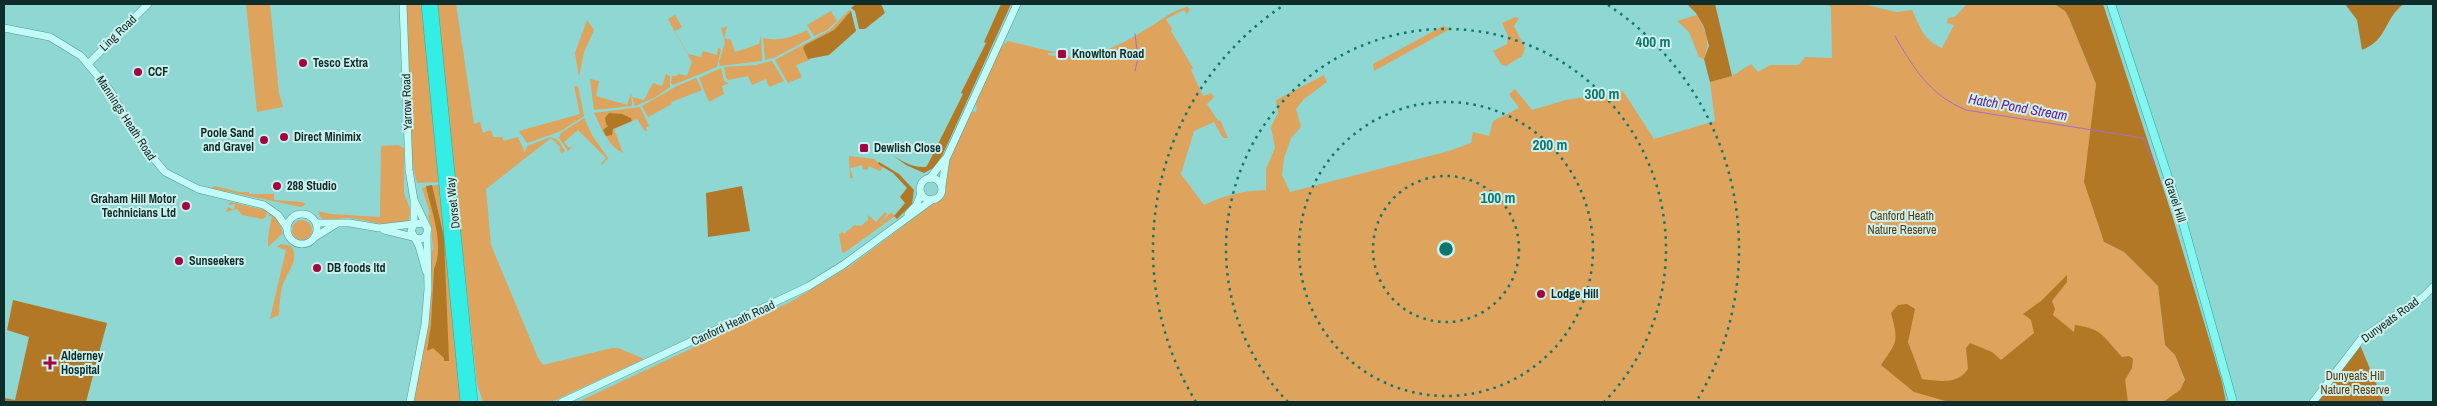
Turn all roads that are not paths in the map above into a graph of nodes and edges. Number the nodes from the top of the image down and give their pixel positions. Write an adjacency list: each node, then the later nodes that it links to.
1 (148, 4): 8 (street, Ling Road)
2 (403, 4): 13 (street, Yarrow Road)
3 (426, 4): 31 (highway, Dorset Way)
4 (433, 4): 32 (highway, Dorset Way)
5 (1016, 4): 9 (street)
6 (2111, 4): 29 (main road, Gravel Hill)
7 (4, 28): 8 (street, Mannings Heath Road)
8 (88, 64): 15 (street, Mannings Heath Road)
9 (946, 159): 10 (street); 11 (street)
10 (930, 178): 11 (street); 12 (street)
11 (942, 186): 14 (street)
12 (921, 193): 14 (street); 21 (street, Canford Heath Road)
13 (414, 200): 19 (street, Yarrow Road); 20 (street, Yarrow Road)
14 (934, 200): 21 (street, Canford Heath Road)
15 (278, 215): 16 (street, Mannings Heath Road); 22 (street, Mannings Heath Road)
16 (294, 216): 17 (street); 22 (street)
17 (316, 223): 18 (street); 25 (street)
18 (336, 224): 23 (street); 25 (street)
19 (414, 224): 20 (street); 23 (street); 26 (street)
20 (426, 225): 24 (street)
21 (895, 227): 33 (street, Canford Heath Road)
22 (287, 228): 25 (street)
23 (379, 228): 26 (street)
24 (427, 234): 26 (street); 27 (street)
25 (315, 237)
26 (414, 238): 27 (street)
27 (428, 276): 30 (street)
28 (2433, 287): 34 (street, Dunyeats Road)
29 (2233, 401)
30 (410, 402)
31 (465, 402)
32 (473, 402)
33 (562, 402)
34 (2313, 402)

